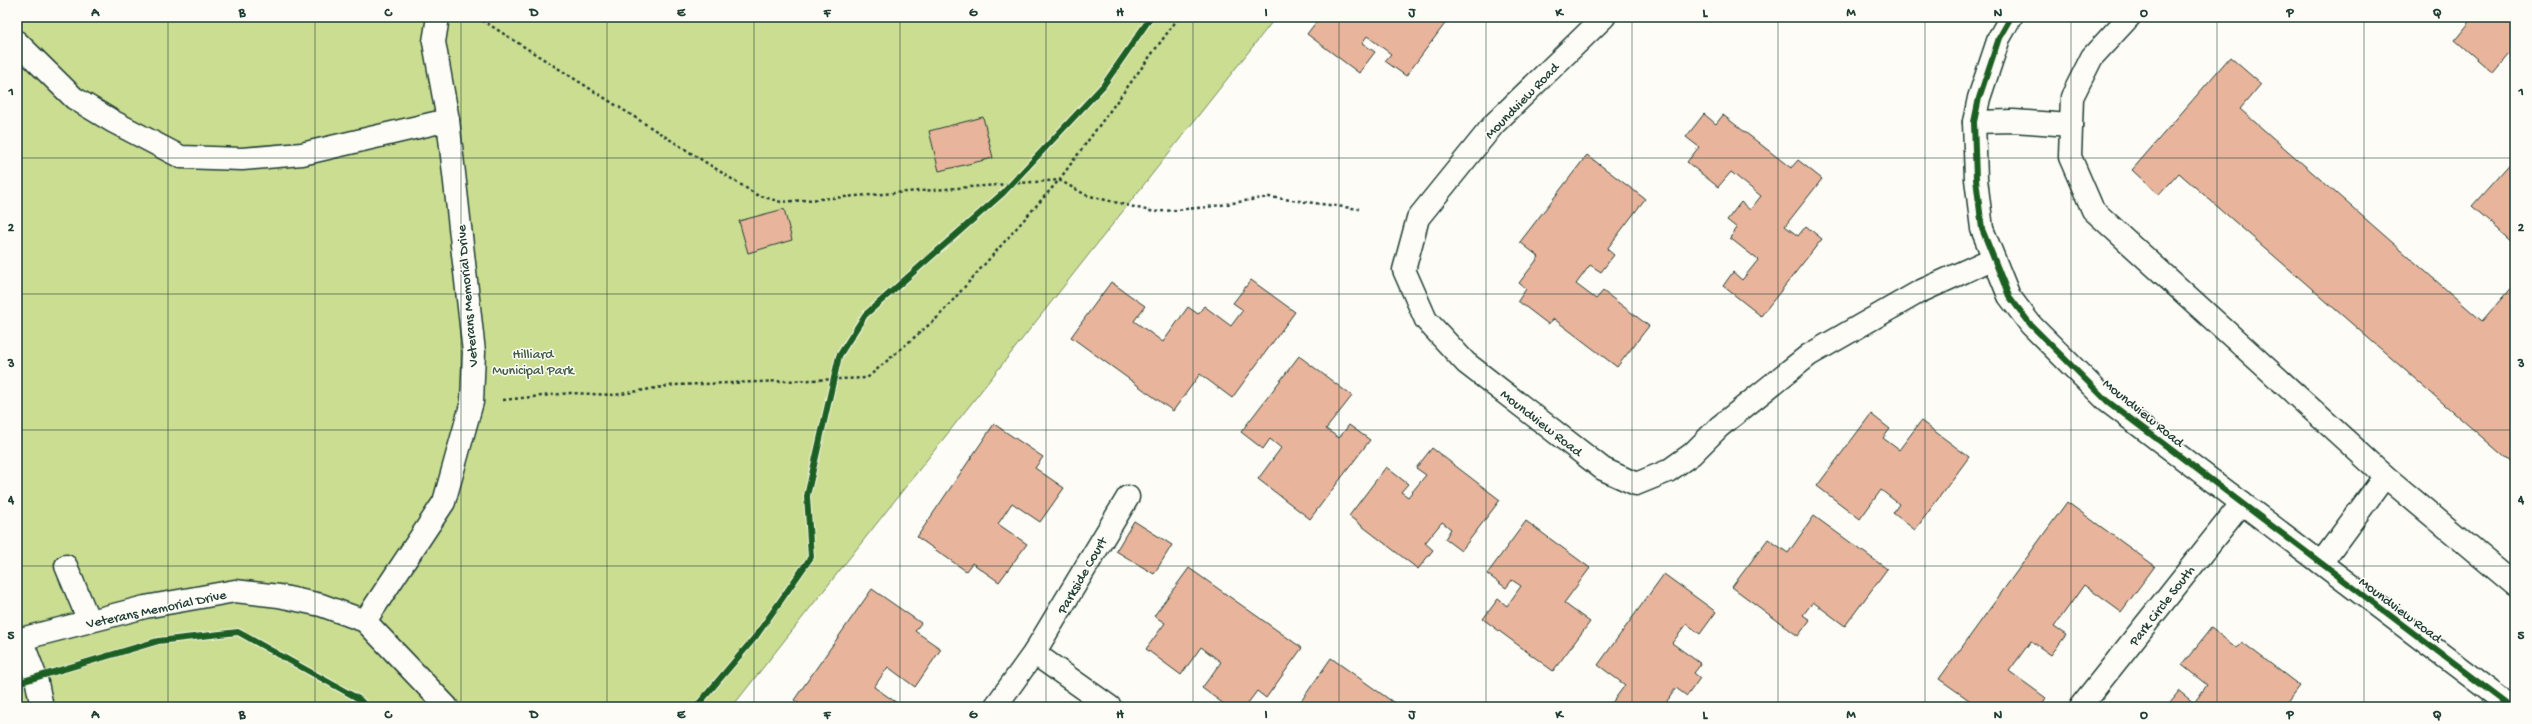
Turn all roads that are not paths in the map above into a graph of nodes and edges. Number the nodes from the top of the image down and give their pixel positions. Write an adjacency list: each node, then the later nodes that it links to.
1 (438, 17): 6 (street, Veterans Memorial Drive)
2 (1604, 17): 9 (street, Moundview Road)
3 (2011, 17): 7 (street, Moundview Road)
4 (2129, 17): 8 (street)
5 (17, 42): 6 (street)
6 (448, 120): 16 (street, Veterans Memorial Drive)
7 (1974, 122): 8 (street); 9 (street, Moundview Road)
8 (2071, 124): 10 (street)
9 (1992, 259): 12 (street, Moundview Road)
10 (2385, 476): 13 (street); 15 (street)
11 (1128, 497): 19 (street, Parkside Court)
12 (2242, 503): 13 (street, Moundview Road); 24 (street, Park Circle South)
13 (2321, 563): 25 (street, Moundview Road)
14 (66, 566): 17 (street)
15 (2515, 585)
16 (365, 621): 17 (street, Veterans Memorial Drive); 21 (street, Veterans Memorial Drive)
17 (89, 622): 18 (street, Veterans Memorial Drive)
18 (19, 639): 20 (street)
19 (1034, 653): 22 (street, Parkside Court); 23 (street)
20 (42, 707)
21 (447, 707)
22 (995, 707)
23 (1110, 707)
24 (2080, 707)
25 (2511, 707)

